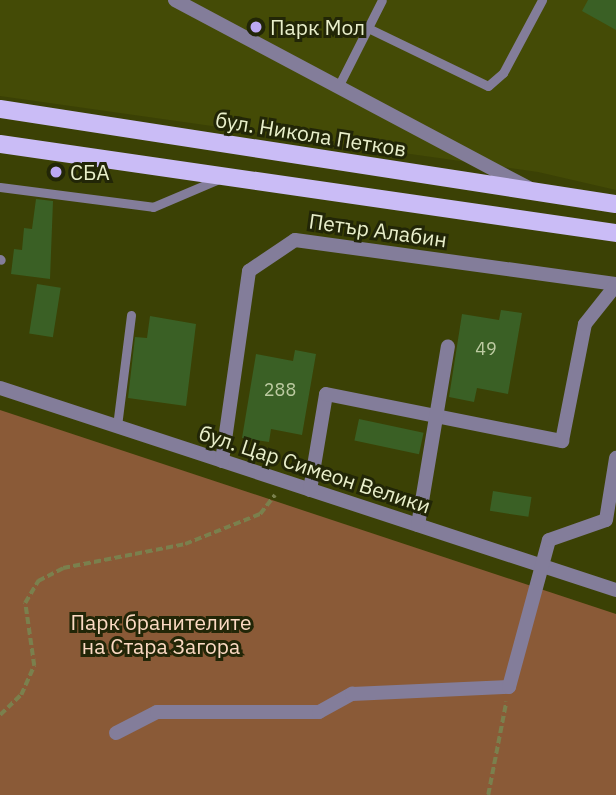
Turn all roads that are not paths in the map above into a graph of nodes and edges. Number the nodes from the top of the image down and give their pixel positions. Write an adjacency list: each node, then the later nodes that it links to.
1 (175, 0): 5 (street)
2 (382, 0): 4 (lane)
3 (542, 0): 4 (lane)
4 (368, 28): 5 (lane)
5 (338, 87): 10 (street)
6 (0, 109): 10 (main road, бул. Никола Петков)
7 (0, 144): 8 (main road)
8 (225, 177): 9 (lane); 12 (main road)
9 (0, 187)
10 (536, 192): 11 (main road, бул. Никола Петков)
11 (616, 204)
12 (616, 233)
13 (616, 285): 17 (street); 20 (street, Петър Алабин)
14 (131, 315): 18 (lane)
15 (449, 346): 17 (street)
16 (0, 388): 18 (street, бул. Цар Симеон Велики)
17 (436, 418): 21 (street); 23 (street)
18 (117, 426): 20 (street, бул. Цар Симеон Велики)
19 (616, 458): 22 (street)
20 (222, 461): 21 (street, бул. Цар Симеон Велики)
21 (310, 489): 23 (street, бул. Цар Симеон Велики)
22 (611, 521): 24 (street)
23 (418, 525): 24 (street, бул. Цар Симеон Велики)
24 (538, 564): 25 (street, бул. Цар Симеон Велики); 26 (street)
25 (616, 590)
26 (116, 733)

